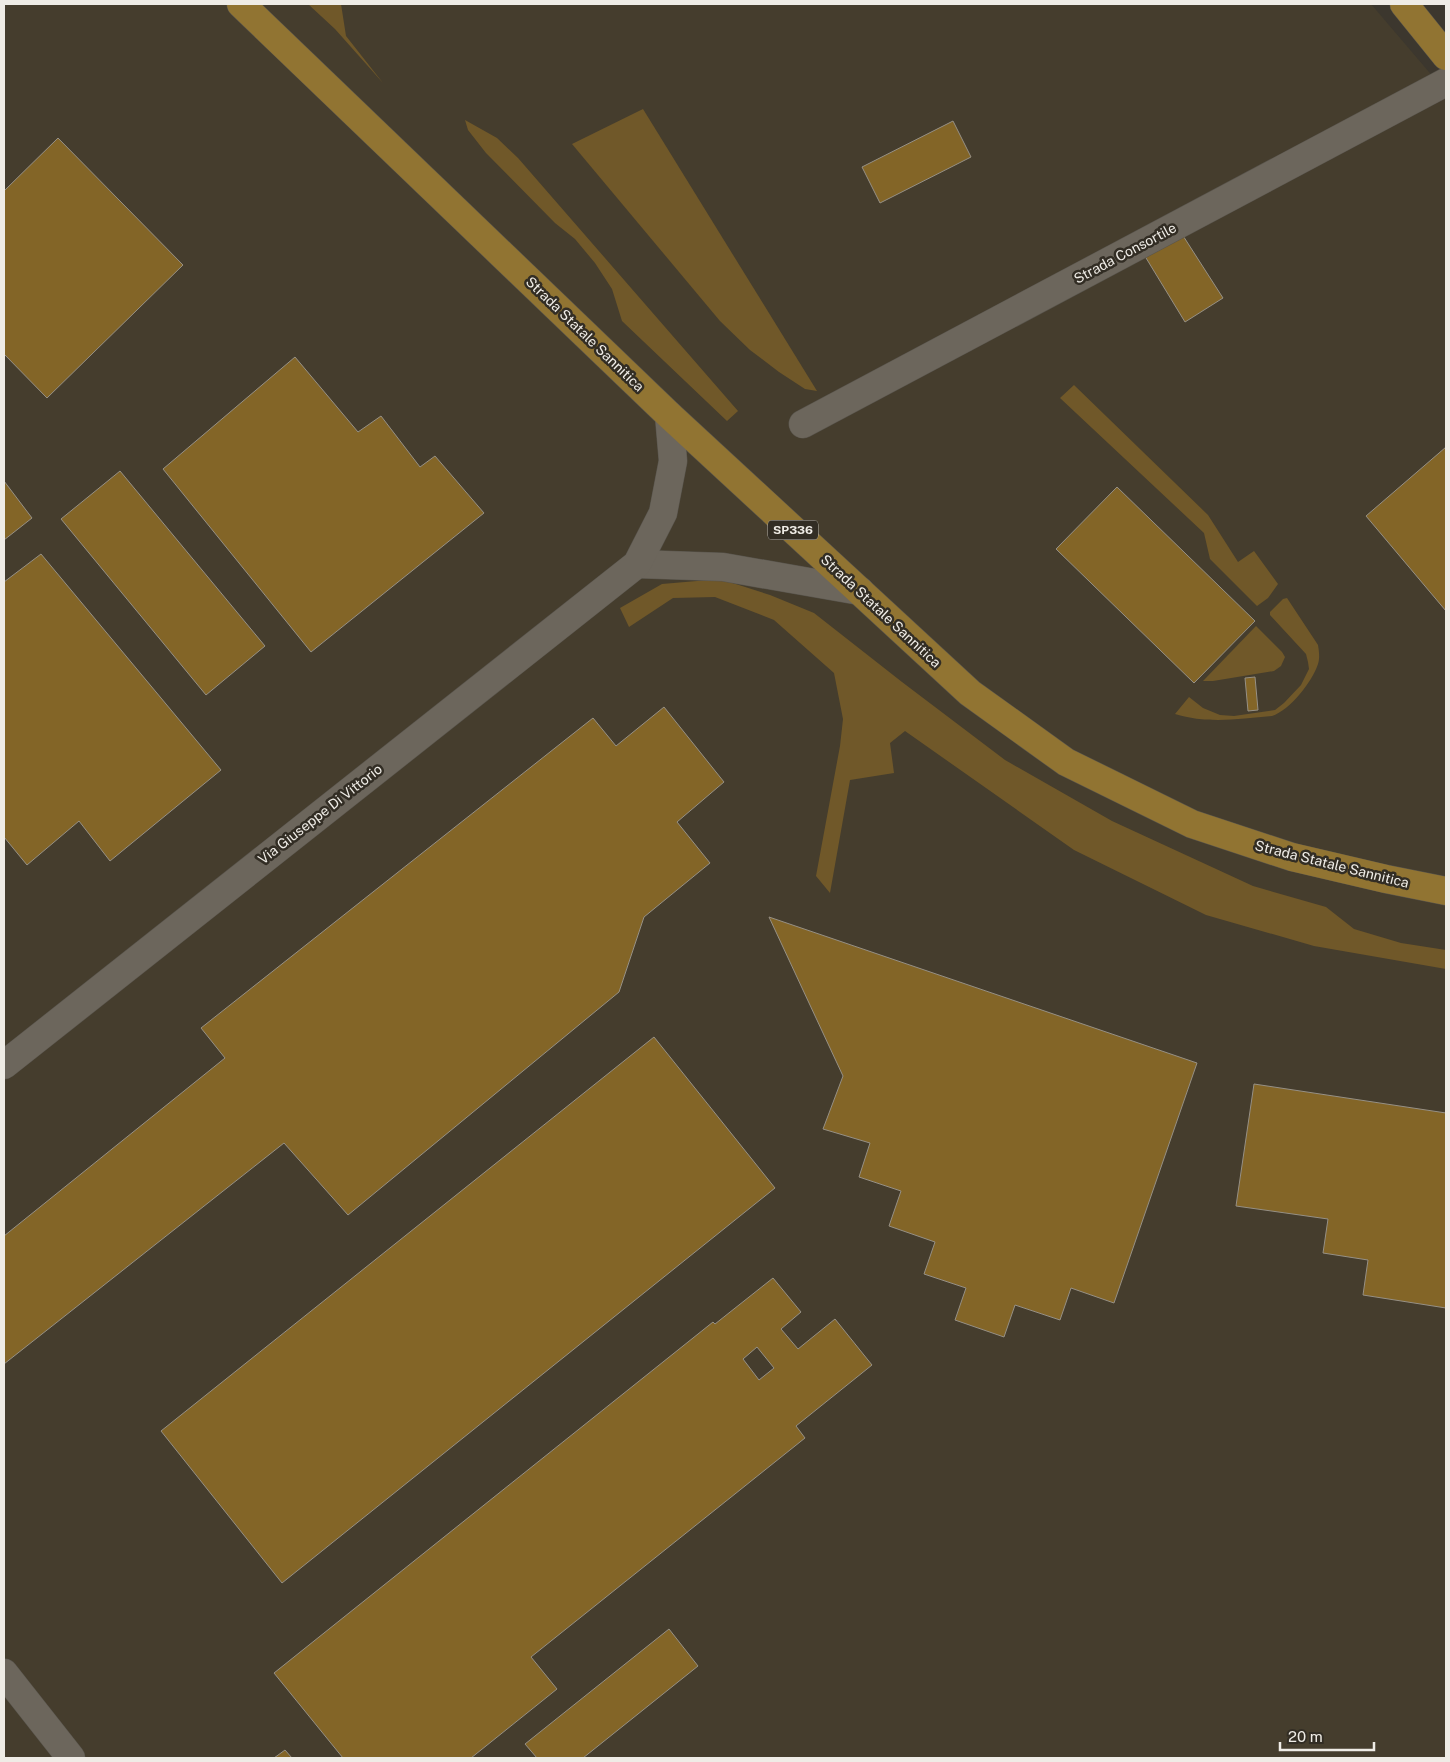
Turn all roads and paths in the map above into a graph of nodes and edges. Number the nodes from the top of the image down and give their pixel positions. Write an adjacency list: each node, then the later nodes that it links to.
1 (241, 4): 5 (main road, Strada Statale Sannitica / SP336)
2 (1404, 4): 3 (main road)
3 (1446, 56)
4 (1446, 82): 6 (street, Strada Consortile)
5 (670, 415): 7 (street, Via Giuseppe Di Vittorio); 8 (main road, Strada Statale Sannitica / SP336)
6 (803, 424)
7 (637, 564): 8 (street); 10 (street, Via Giuseppe Di Vittorio)
8 (860, 592): 9 (main road, Strada Statale Sannitica / SP336)
9 (1446, 890)
10 (4, 1065)
11 (4, 1673): 12 (street)
12 (71, 1758)

